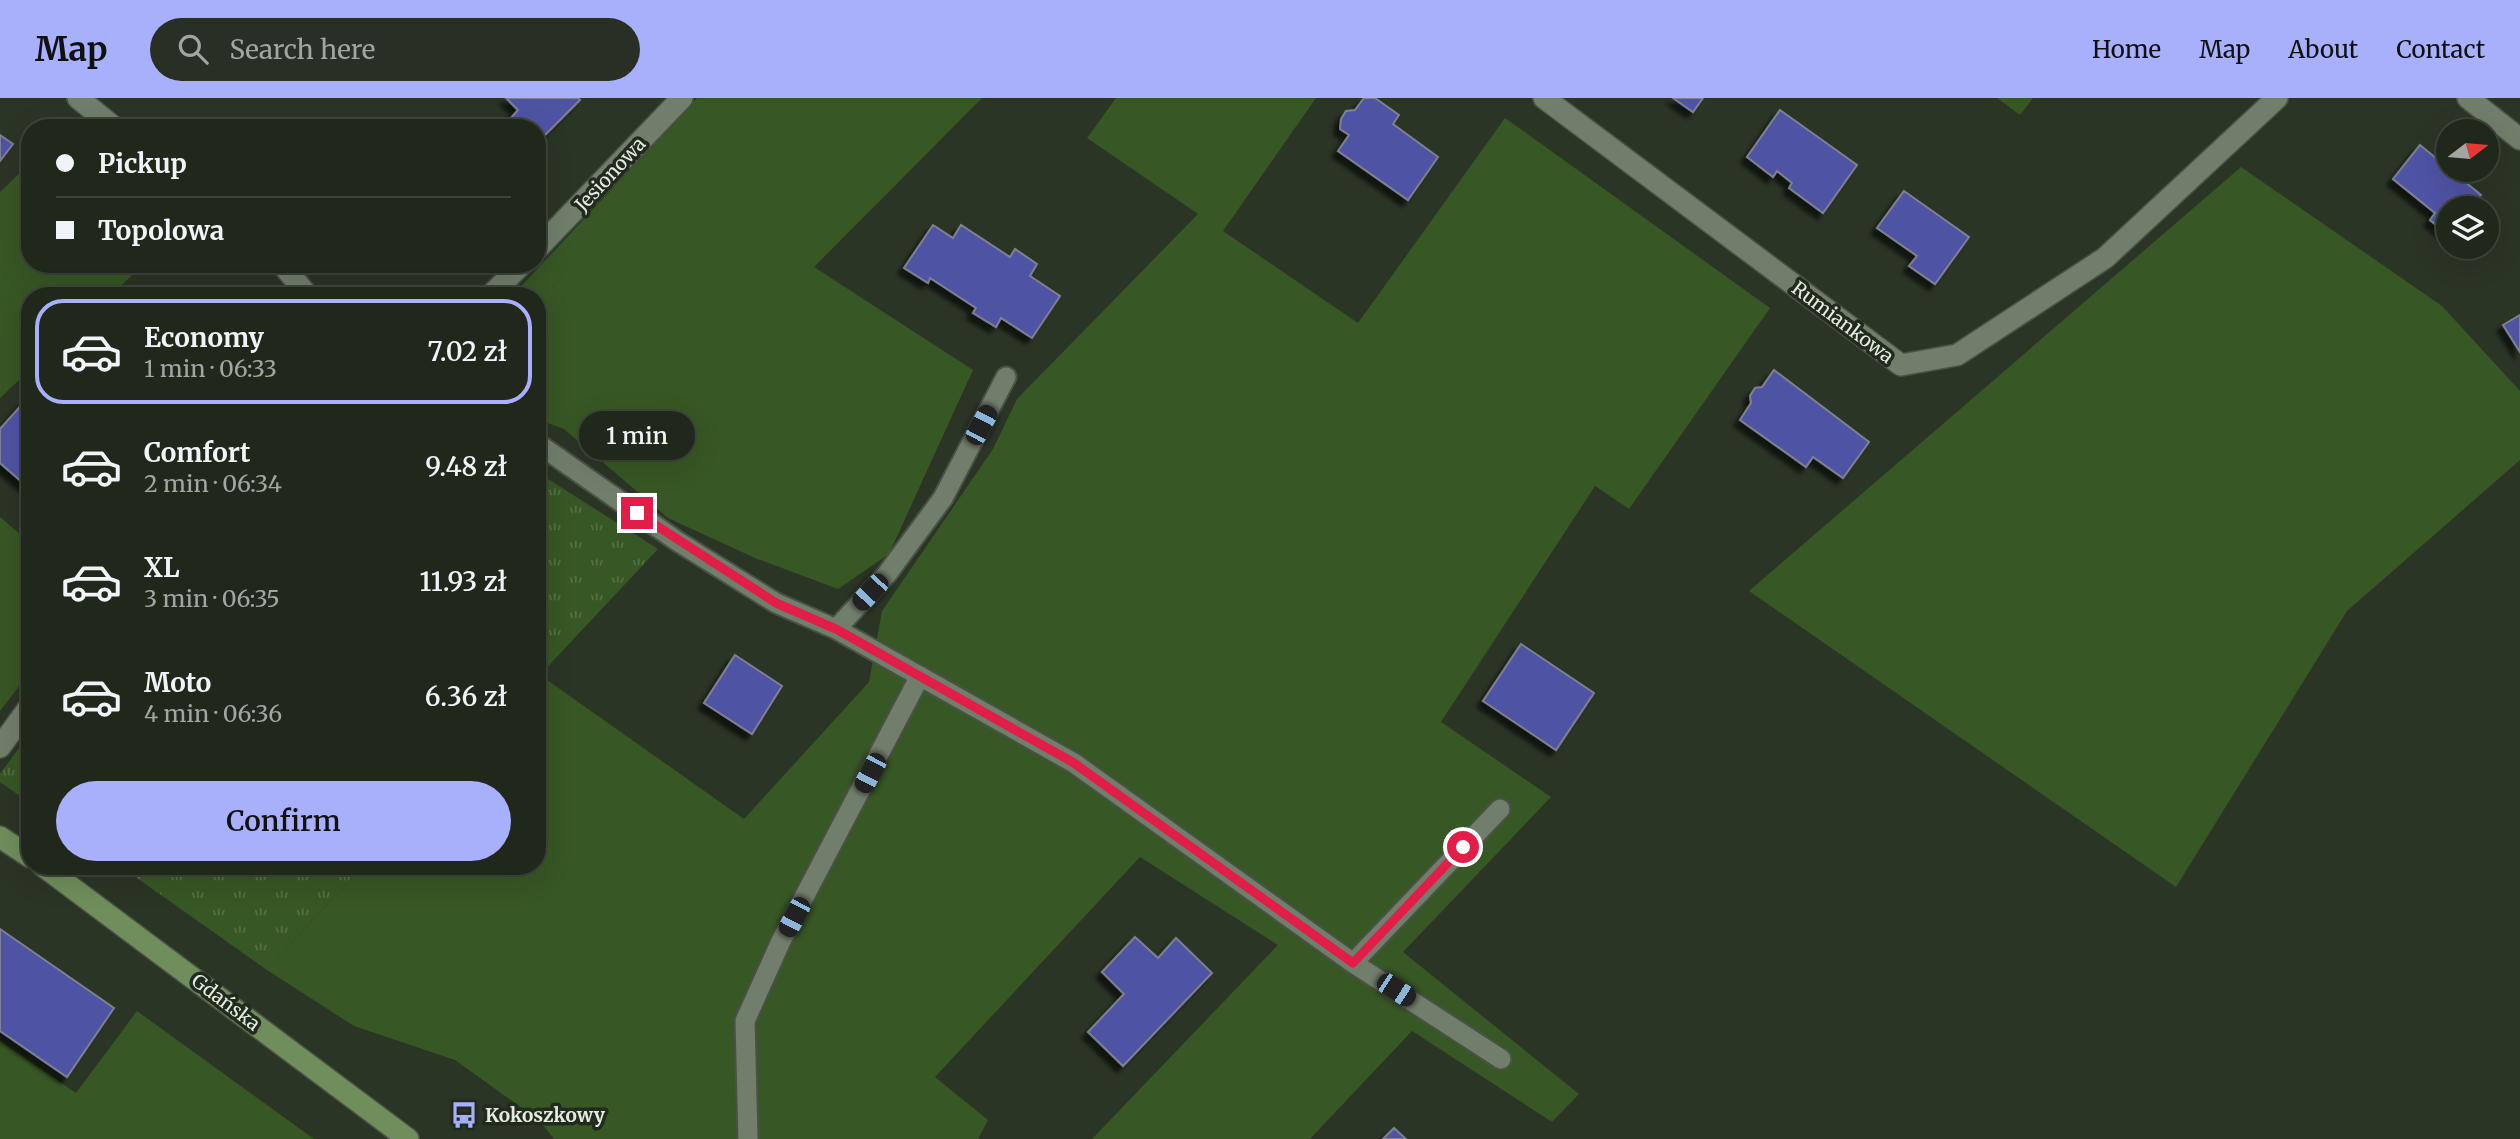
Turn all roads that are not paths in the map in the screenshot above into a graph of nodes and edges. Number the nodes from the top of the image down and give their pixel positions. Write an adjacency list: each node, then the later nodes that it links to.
1 (78, 98): 6 (street)
2 (682, 98): 8 (street, Jesionowa)
3 (1544, 98): 4 (street, Rumiankowa)
4 (2277, 98)
5 (2468, 98): 7 (street)
6 (103, 119)
7 (2520, 139)
8 (546, 240)
9 (289, 273): 11 (street)
10 (513, 273): 12 (street)
11 (301, 287)
12 (499, 287)
13 (1006, 377): 15 (lane)
14 (546, 449): 15 (lane)
15 (836, 629): 16 (lane)
16 (920, 676): 23 (lane); 26 (lane)
17 (21, 718): 18 (street)
18 (0, 747)
19 (1500, 808): 23 (lane)
20 (0, 837): 21 (main road)
21 (21, 851)
22 (55, 875): 25 (main road, Gdańska)
23 (1353, 963): 24 (lane)
24 (1502, 1059)
25 (408, 1139)
26 (748, 1139)

